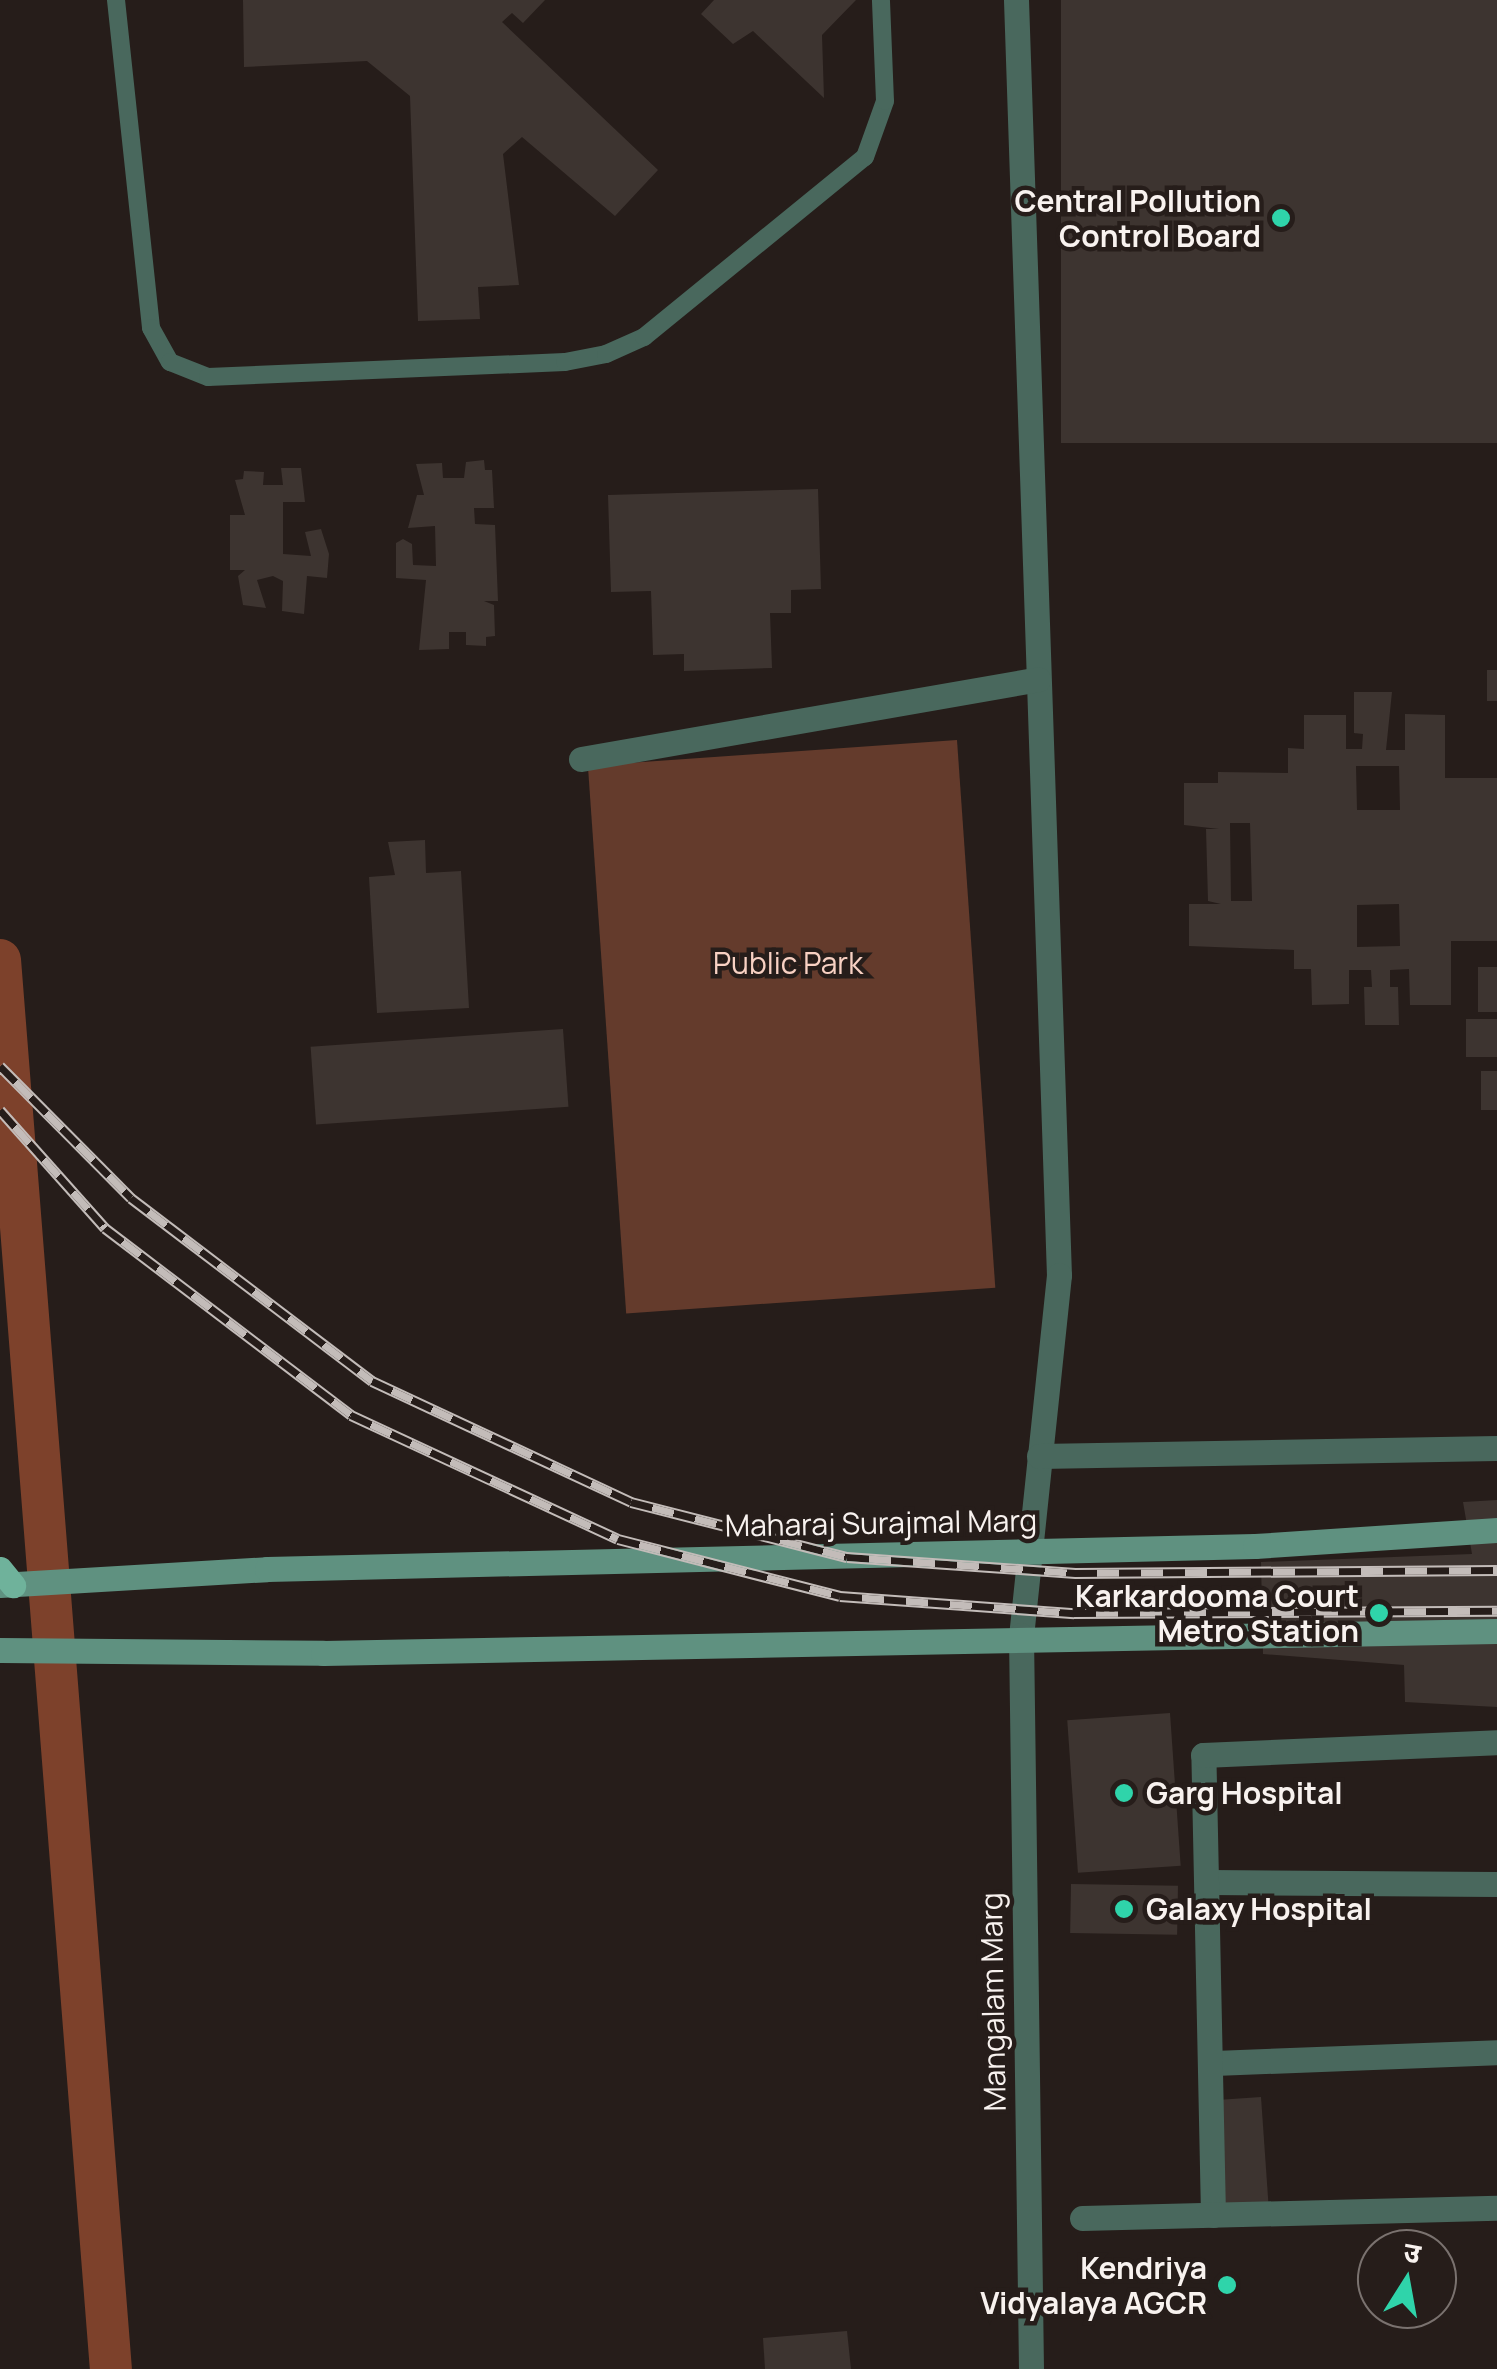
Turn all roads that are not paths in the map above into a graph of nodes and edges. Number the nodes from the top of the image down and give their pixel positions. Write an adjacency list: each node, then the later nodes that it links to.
1 (116, 0): 2 (lane)
2 (881, 0)
3 (1016, 0): 4 (street, Mangalam Marg)
4 (1038, 679): 5 (street); 7 (street, Mangalam Marg)
5 (581, 759)
6 (1497, 1448): 7 (street)
7 (1039, 1456): 9 (street, Mangalam Marg)
8 (1497, 1530): 9 (main road, Maharaj Surajmal Marg)
9 (1028, 1552): 10 (main road, Maharaj Surajmal Marg); 12 (street, Mangalam Marg)
10 (9, 1581)
11 (1497, 1631): 12 (main road)
12 (1021, 1635): 13 (main road); 22 (street, Mangalam Marg)
13 (0, 1650)
14 (1497, 1742): 15 (street)
15 (1209, 1882): 16 (street); 18 (street)
16 (1497, 1884)
17 (1497, 2052): 18 (street)
18 (1214, 2063): 20 (street)
19 (1497, 2208): 20 (street)
20 (1212, 2215): 21 (street)
21 (1082, 2218)
22 (1031, 2369)

